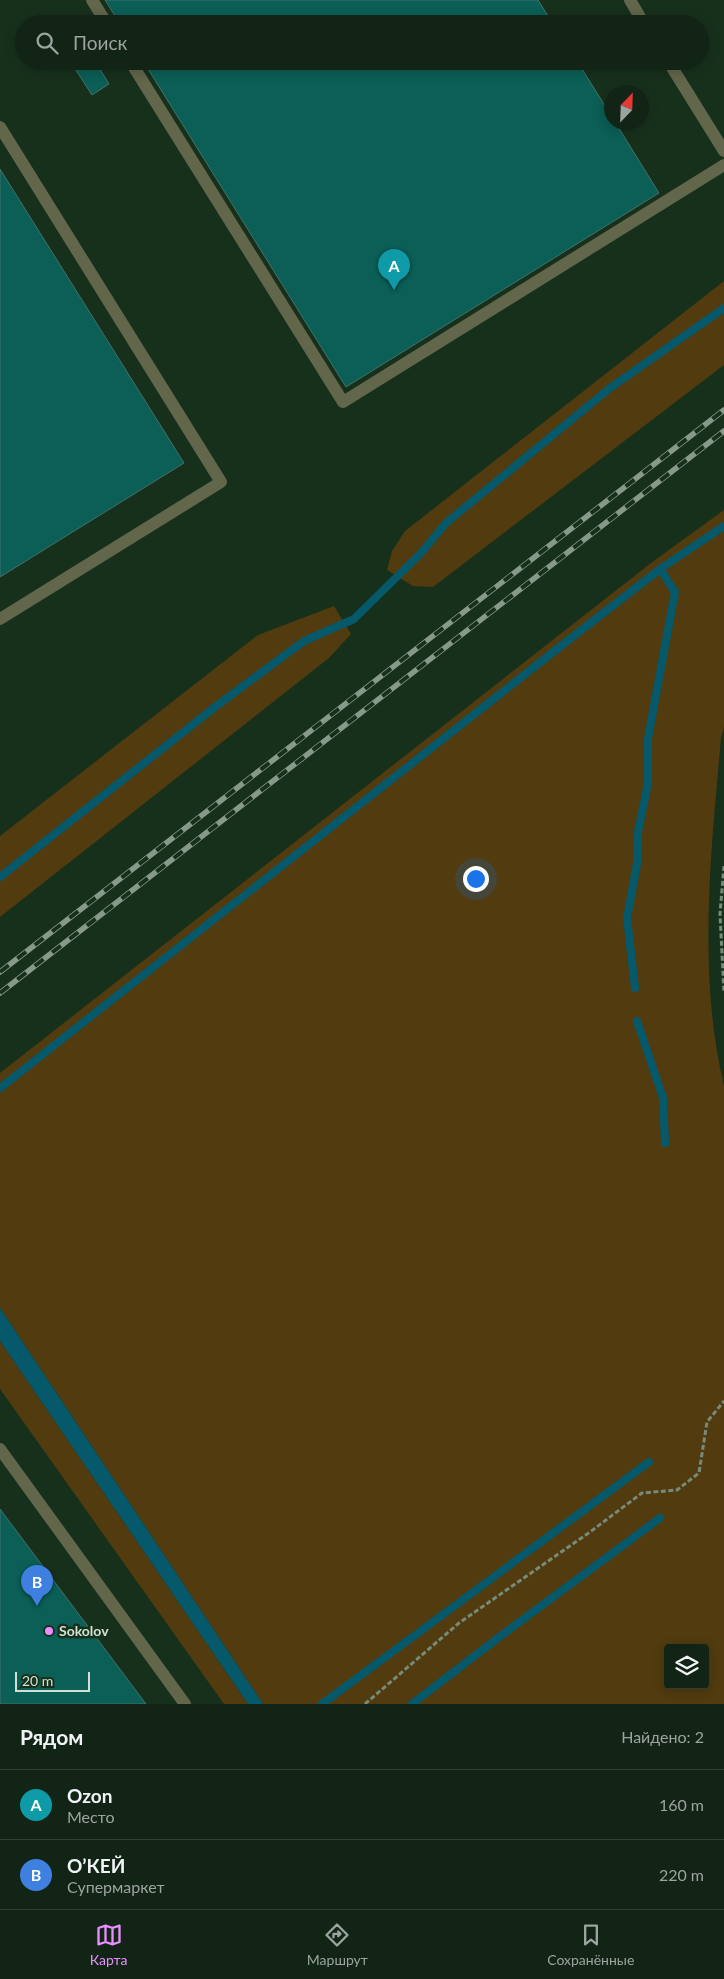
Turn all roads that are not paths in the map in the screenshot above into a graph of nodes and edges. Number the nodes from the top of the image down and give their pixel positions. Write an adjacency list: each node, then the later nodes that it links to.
1 (92, 0): 3 (lane)
2 (630, 0): 4 (lane)
3 (101, 15)
4 (639, 15)
5 (136, 70): 9 (lane)
6 (674, 70): 8 (lane)
7 (0, 127): 10 (lane)
8 (724, 151)
9 (724, 165)
10 (0, 620)
11 (0, 1448): 12 (lane)
12 (184, 1704)

